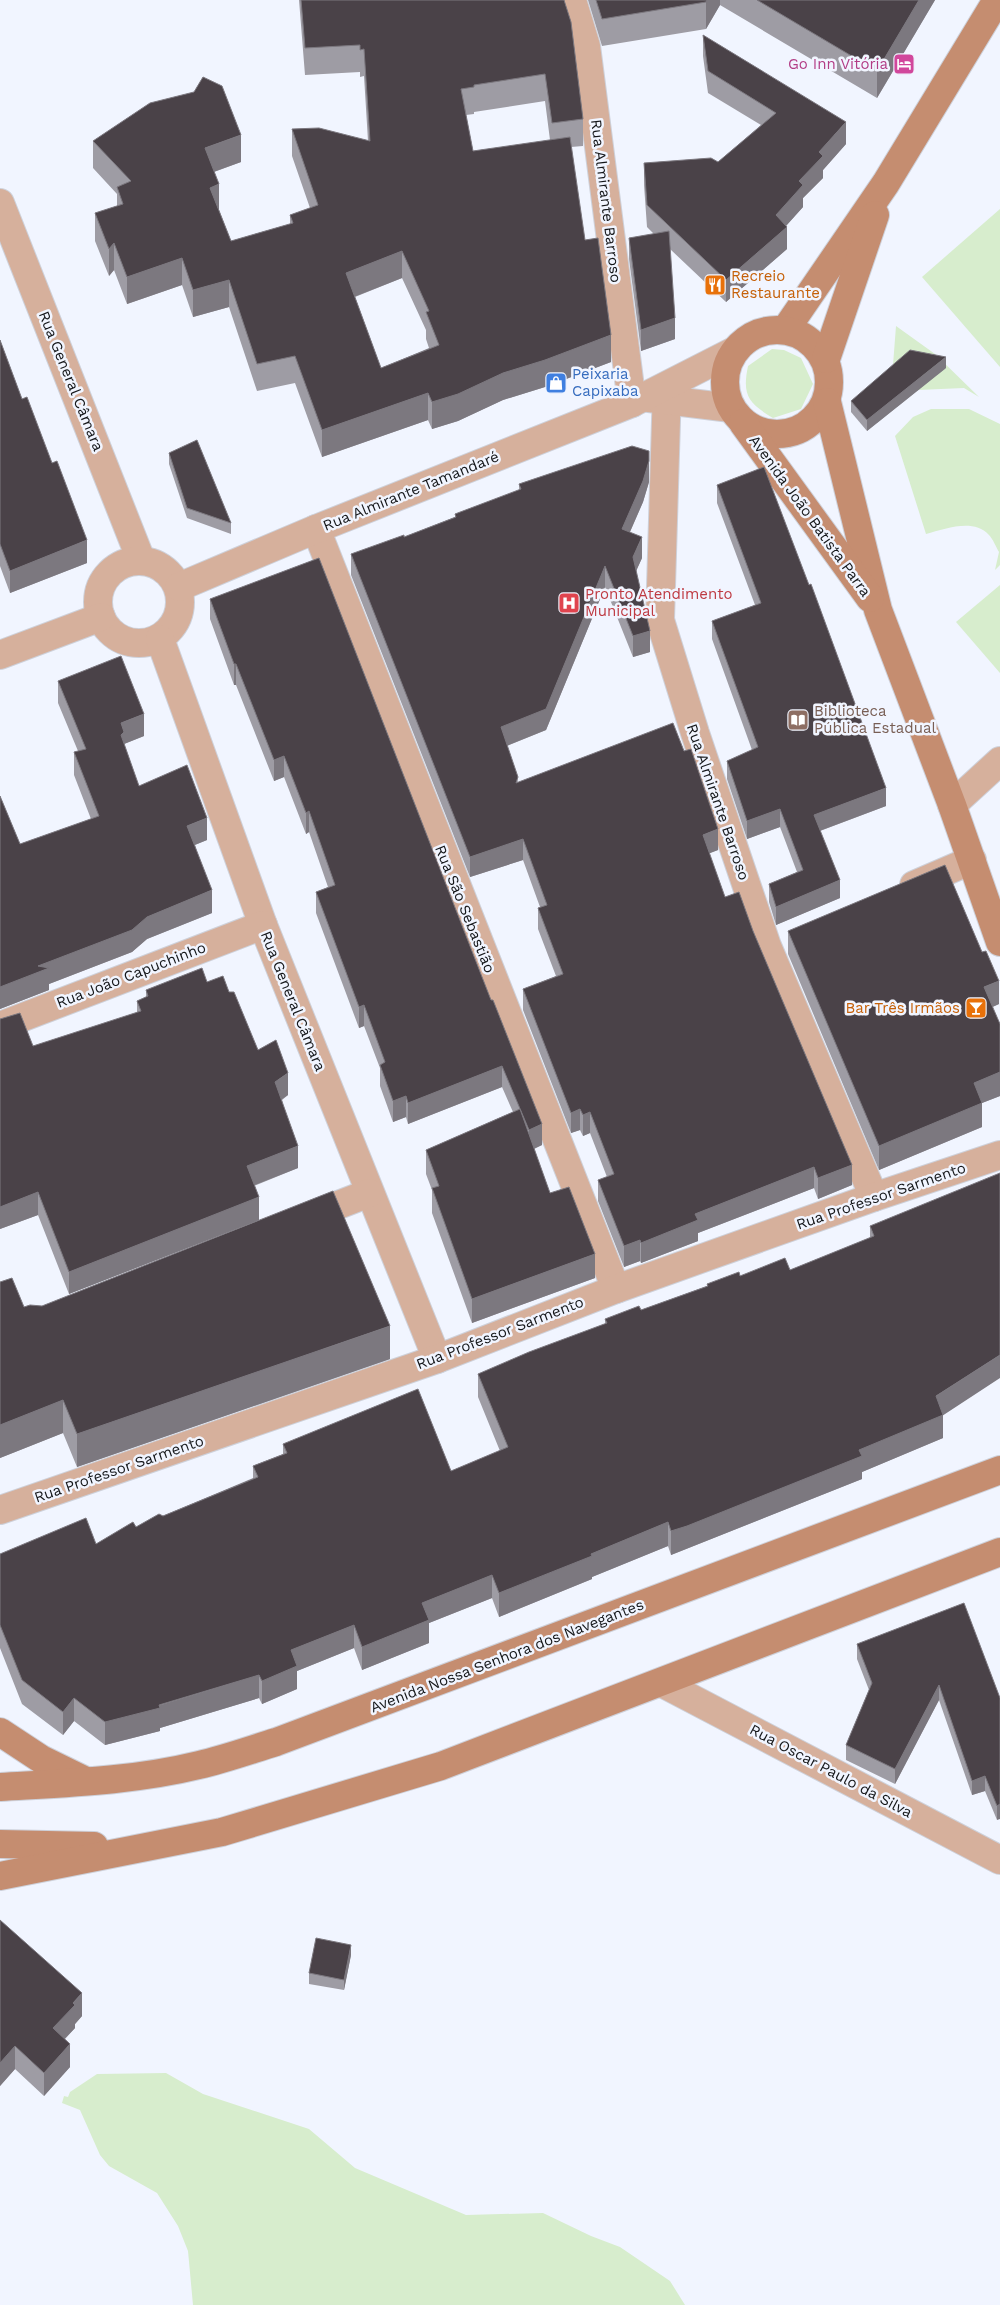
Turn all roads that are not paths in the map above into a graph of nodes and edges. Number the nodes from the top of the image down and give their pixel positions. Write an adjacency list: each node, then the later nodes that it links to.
1 (572, 0): 8 (street, Rua Almirante Barroso)
2 (997, 0): 3 (main road)
3 (886, 183): 5 (main road); 7 (main road)
4 (0, 203): 12 (street, Rua General Câmara)
5 (786, 329): 6 (main road); 7 (main road)
6 (734, 351): 8 (street, Rua Almirante Tamandaré); 10 (main road)
7 (826, 359): 9 (main road)
8 (653, 397): 10 (street, Rua Almirante Tamandaré); 11 (street, Rua Almirante Tamandaré); 25 (street, Rua Almirante Barroso)
9 (827, 402): 10 (main road); 14 (main road, Avenida João Batista Parra)
10 (737, 415): 14 (main road, Avenida João Batista Parra)
11 (316, 529): 13 (street, Rua Almirante Tamandaré); 31 (street, Rua São Sebastião)
12 (141, 560): 13 (street); 15 (street)
13 (179, 587): 16 (street)
14 (878, 610): 19 (main road, Avenida João Batista Parra)
15 (101, 617): 16 (street); 17 (street)
16 (160, 639): 22 (street, Rua General Câmara)
17 (0, 655)
18 (1000, 761): 19 (street)
19 (952, 805): 20 (main road, Avenida João Batista Parra)
20 (972, 860): 21 (street); 24 (main road, Avenida João Batista Parra)
21 (892, 894)
22 (263, 925): 26 (street, Rua João Capuchinho); 28 (street, Rua General Câmara)
23 (794, 935): 25 (street)
24 (1000, 942)
25 (767, 946): 29 (street, Rua Almirante Barroso)
26 (0, 1026)
27 (1000, 1155): 29 (street, Rua Professor Sarmento)
28 (369, 1193): 30 (street); 32 (street, Rua General Câmara)
29 (874, 1197): 31 (street, Rua Professor Sarmento)
30 (286, 1226)
31 (616, 1289): 32 (street, Rua Professor Sarmento)
32 (437, 1359): 34 (street, Rua Professor Sarmento)
33 (1000, 1470): 38 (main road, Avenida Nossa Senhora dos Navegantes)
34 (0, 1510)
35 (1000, 1552): 36 (main road)
36 (662, 1683): 41 (main road); 42 (street, Rua Oscar Paulo da Silva)
37 (0, 1732): 38 (main road)
38 (87, 1782): 39 (main road, Avenida Nossa Senhora dos Navegantes)
39 (0, 1787)
40 (0, 1844): 41 (main road)
41 (153, 1846): 43 (main road)
42 (1000, 1860)
43 (0, 1876)

